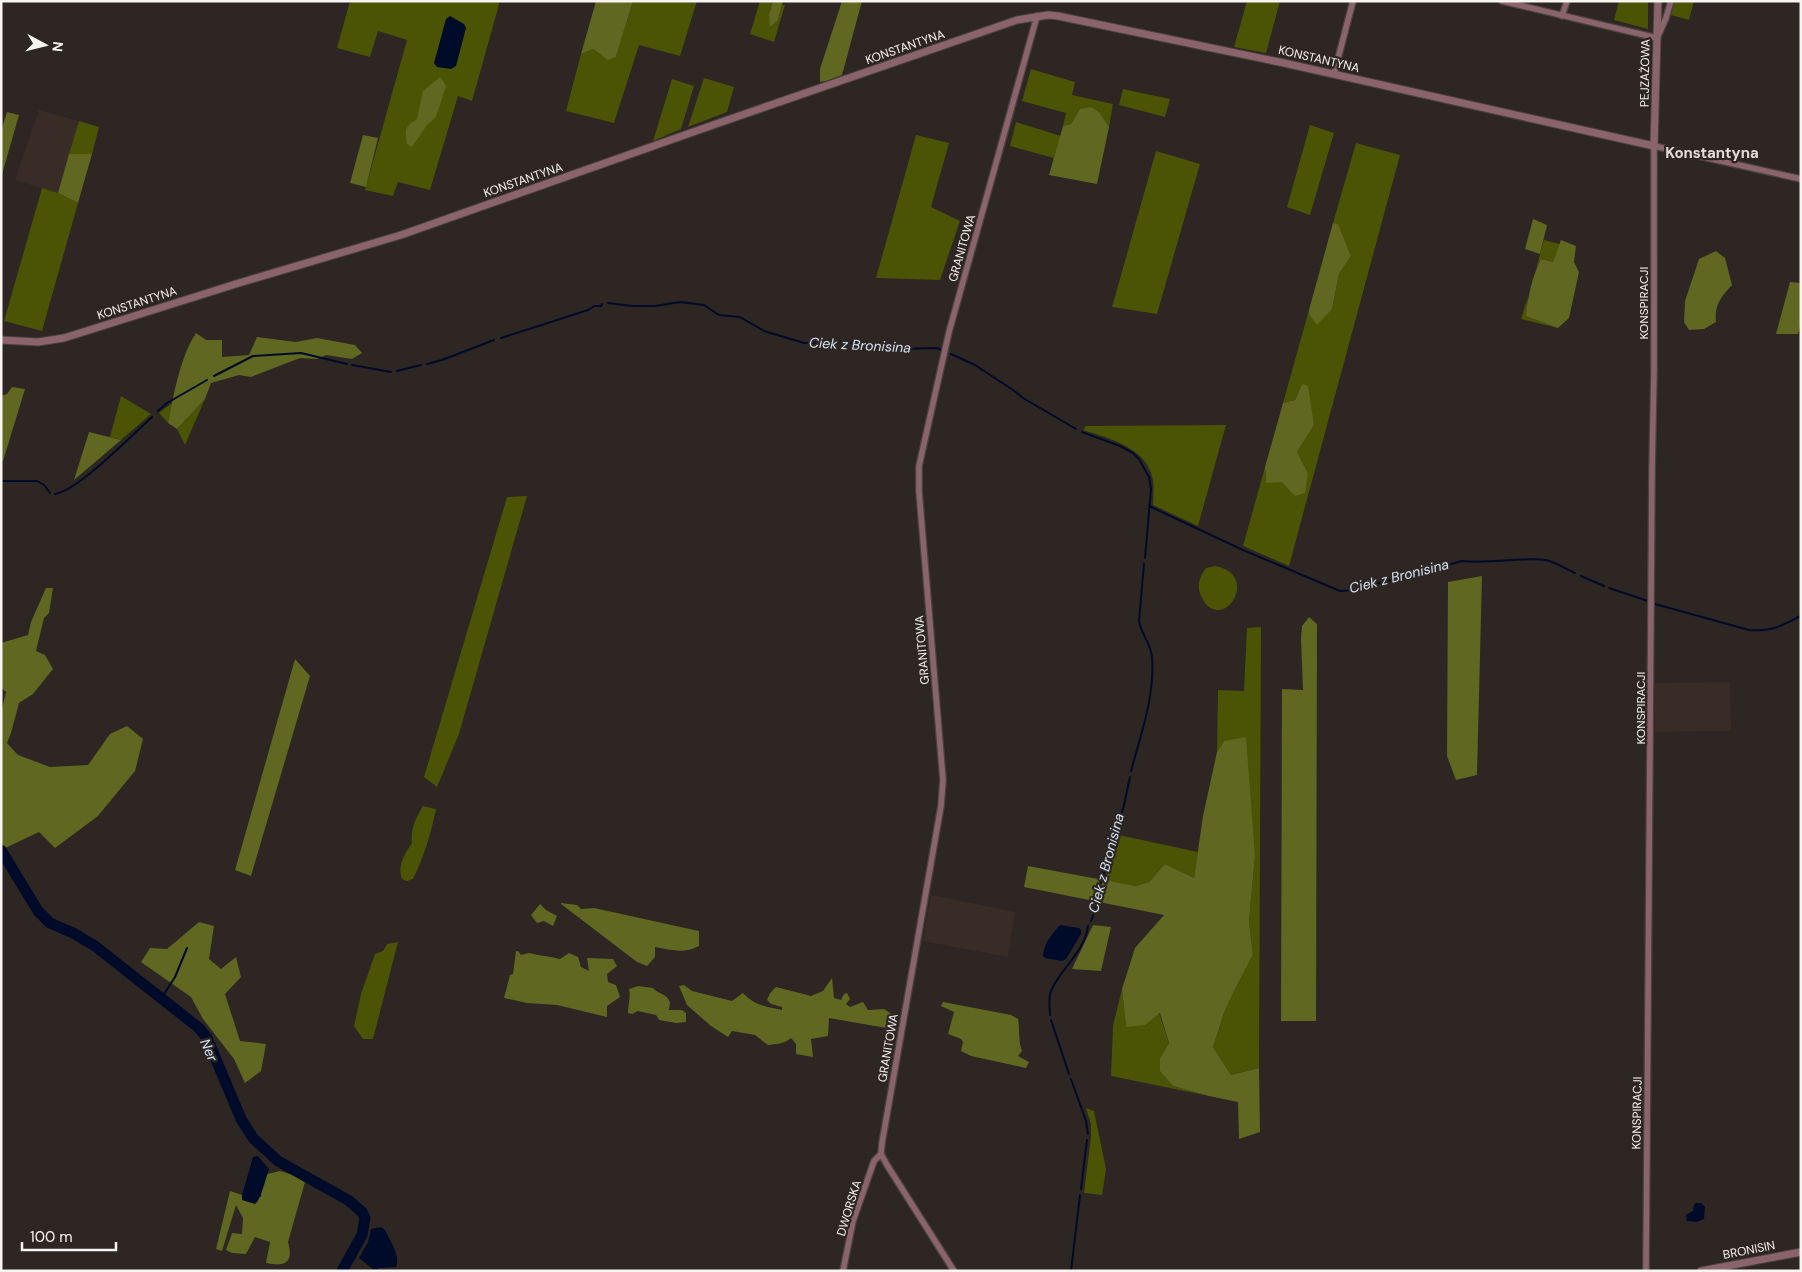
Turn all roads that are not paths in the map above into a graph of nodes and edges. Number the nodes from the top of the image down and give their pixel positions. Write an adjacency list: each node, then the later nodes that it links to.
1 (1353, 1): 9 (street)
2 (1502, 1): 7 (street)
3 (1566, 1): 7 (street)
4 (1658, 1): 8 (street, PEJZAŻOWA)
5 (1671, 1): 8 (street)
6 (1037, 16): 9 (street, KONSTANTYNA); 12 (street, KONSTANTYNA); 13 (street, GRANITOWA)
7 (1562, 16): 8 (street)
8 (1657, 38): 10 (street, PEJZAŻOWA)
9 (1334, 74): 10 (street, KONSTANTYNA)
10 (1654, 146): 11 (street, KONSTANTYNA); 17 (street, KONSPIRACJI)
11 (1801, 179)
12 (1, 340)
13 (881, 1154): 15 (street, DWORSKA); 16 (street)
14 (1801, 1252): 18 (street, BRONISIN)
15 (843, 1271)
16 (954, 1271)
17 (1646, 1271)
18 (1701, 1271)

